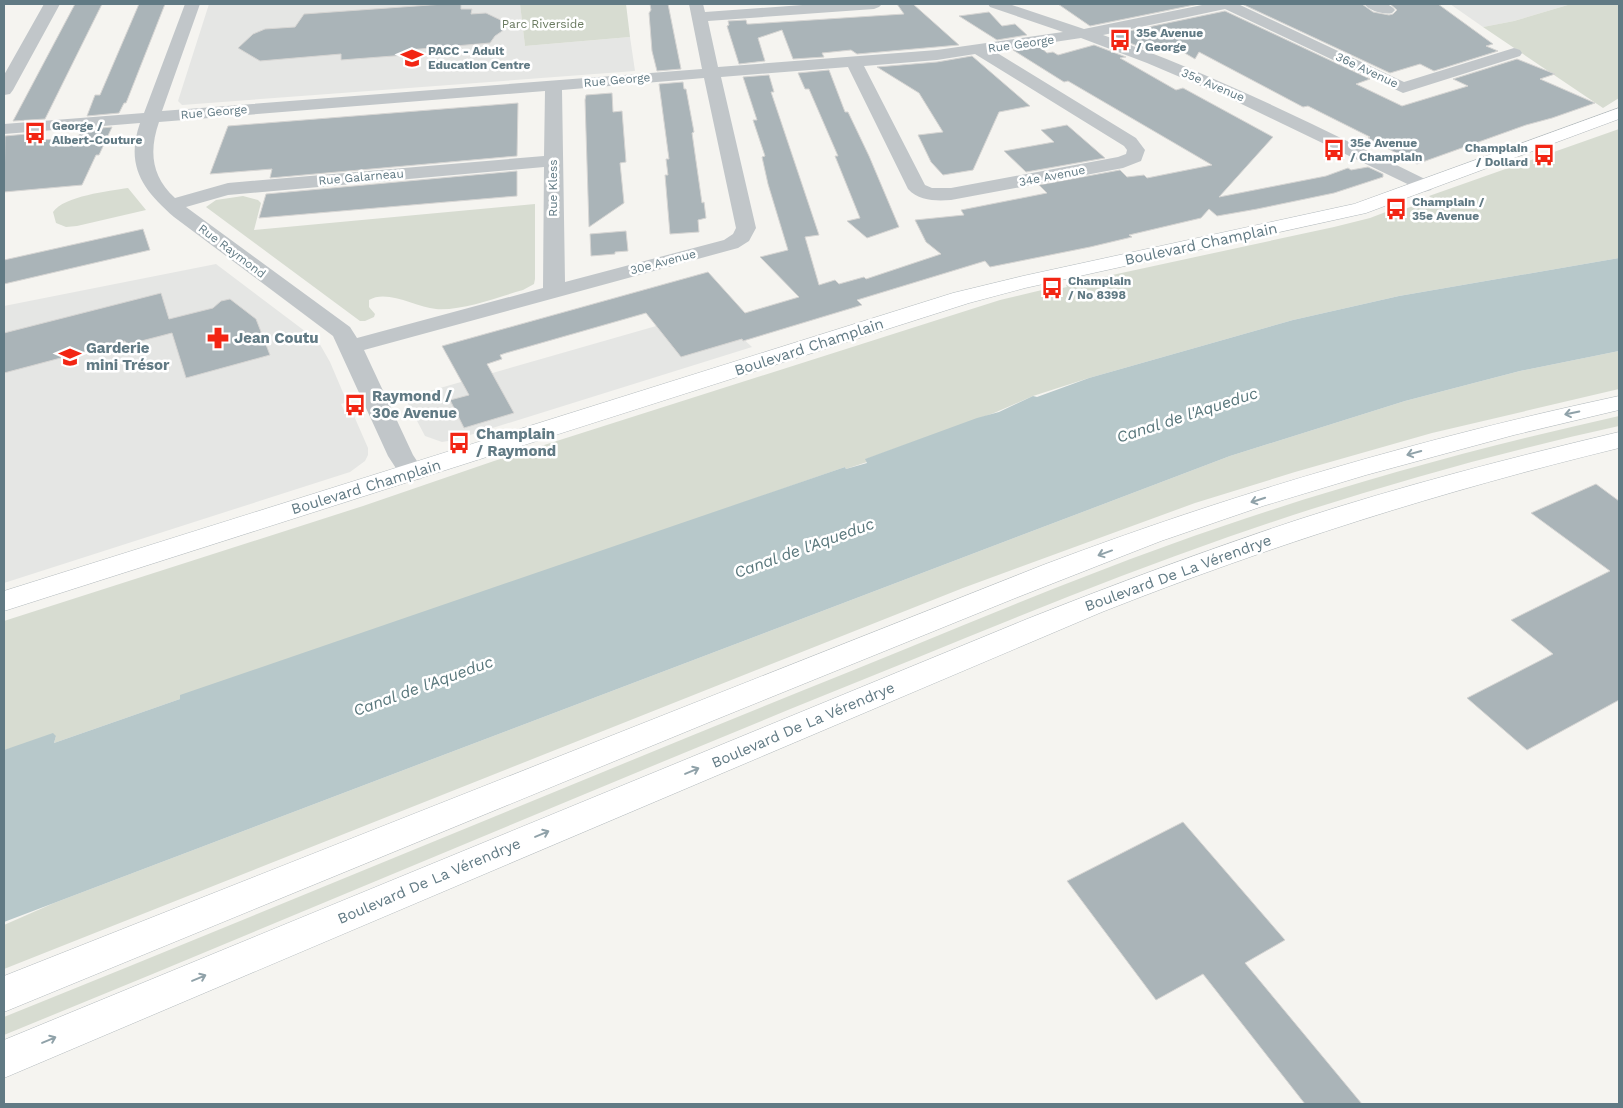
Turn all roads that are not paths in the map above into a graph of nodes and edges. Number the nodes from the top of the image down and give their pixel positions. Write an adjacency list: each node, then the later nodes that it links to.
1 (52, 4): 13 (street)
2 (192, 4): 15 (street, Rue Raymond)
3 (874, 4): 6 (street)
4 (995, 4): 7 (street, 35e Avenue)
5 (1226, 4): 7 (street, Rue George); 9 (street, 36e Avenue)
6 (698, 10): 11 (street, 30e Avenue)
7 (1085, 34): 8 (street, Rue George); 18 (street, 35e Avenue)
8 (980, 50): 10 (street, Rue George); 10 (street, 34e Avenue)
9 (1514, 53)
10 (854, 62): 11 (street, Rue George)
11 (712, 73): 12 (street, Rue George); 20 (street, 30e Avenue)
12 (553, 85): 15 (street, Rue George); 17 (street, Rue Kless)
13 (4, 90)
14 (1616, 115): 18 (main road, Boulevard Champlain)
15 (153, 117): 16 (street, Rue George); 19 (street, Rue Raymond)
16 (4, 129)
17 (553, 161): 19 (street, Rue Galarneau); 20 (street, Rue Kless)
18 (1424, 186): 24 (main road, Boulevard Champlain)
19 (172, 205): 21 (street, Rue Raymond)
20 (554, 292): 21 (street, 30e Avenue)
21 (351, 346): 24 (street, Rue Raymond)
22 (1619, 403): 26 (main road, one-way to 26)
23 (1619, 440): 27 (main road, Boulevard De La Vérendrye, one-way to 23)
24 (412, 473): 25 (main road, Boulevard Champlain)
25 (4, 601)
26 (4, 994)
27 (4, 1059)

